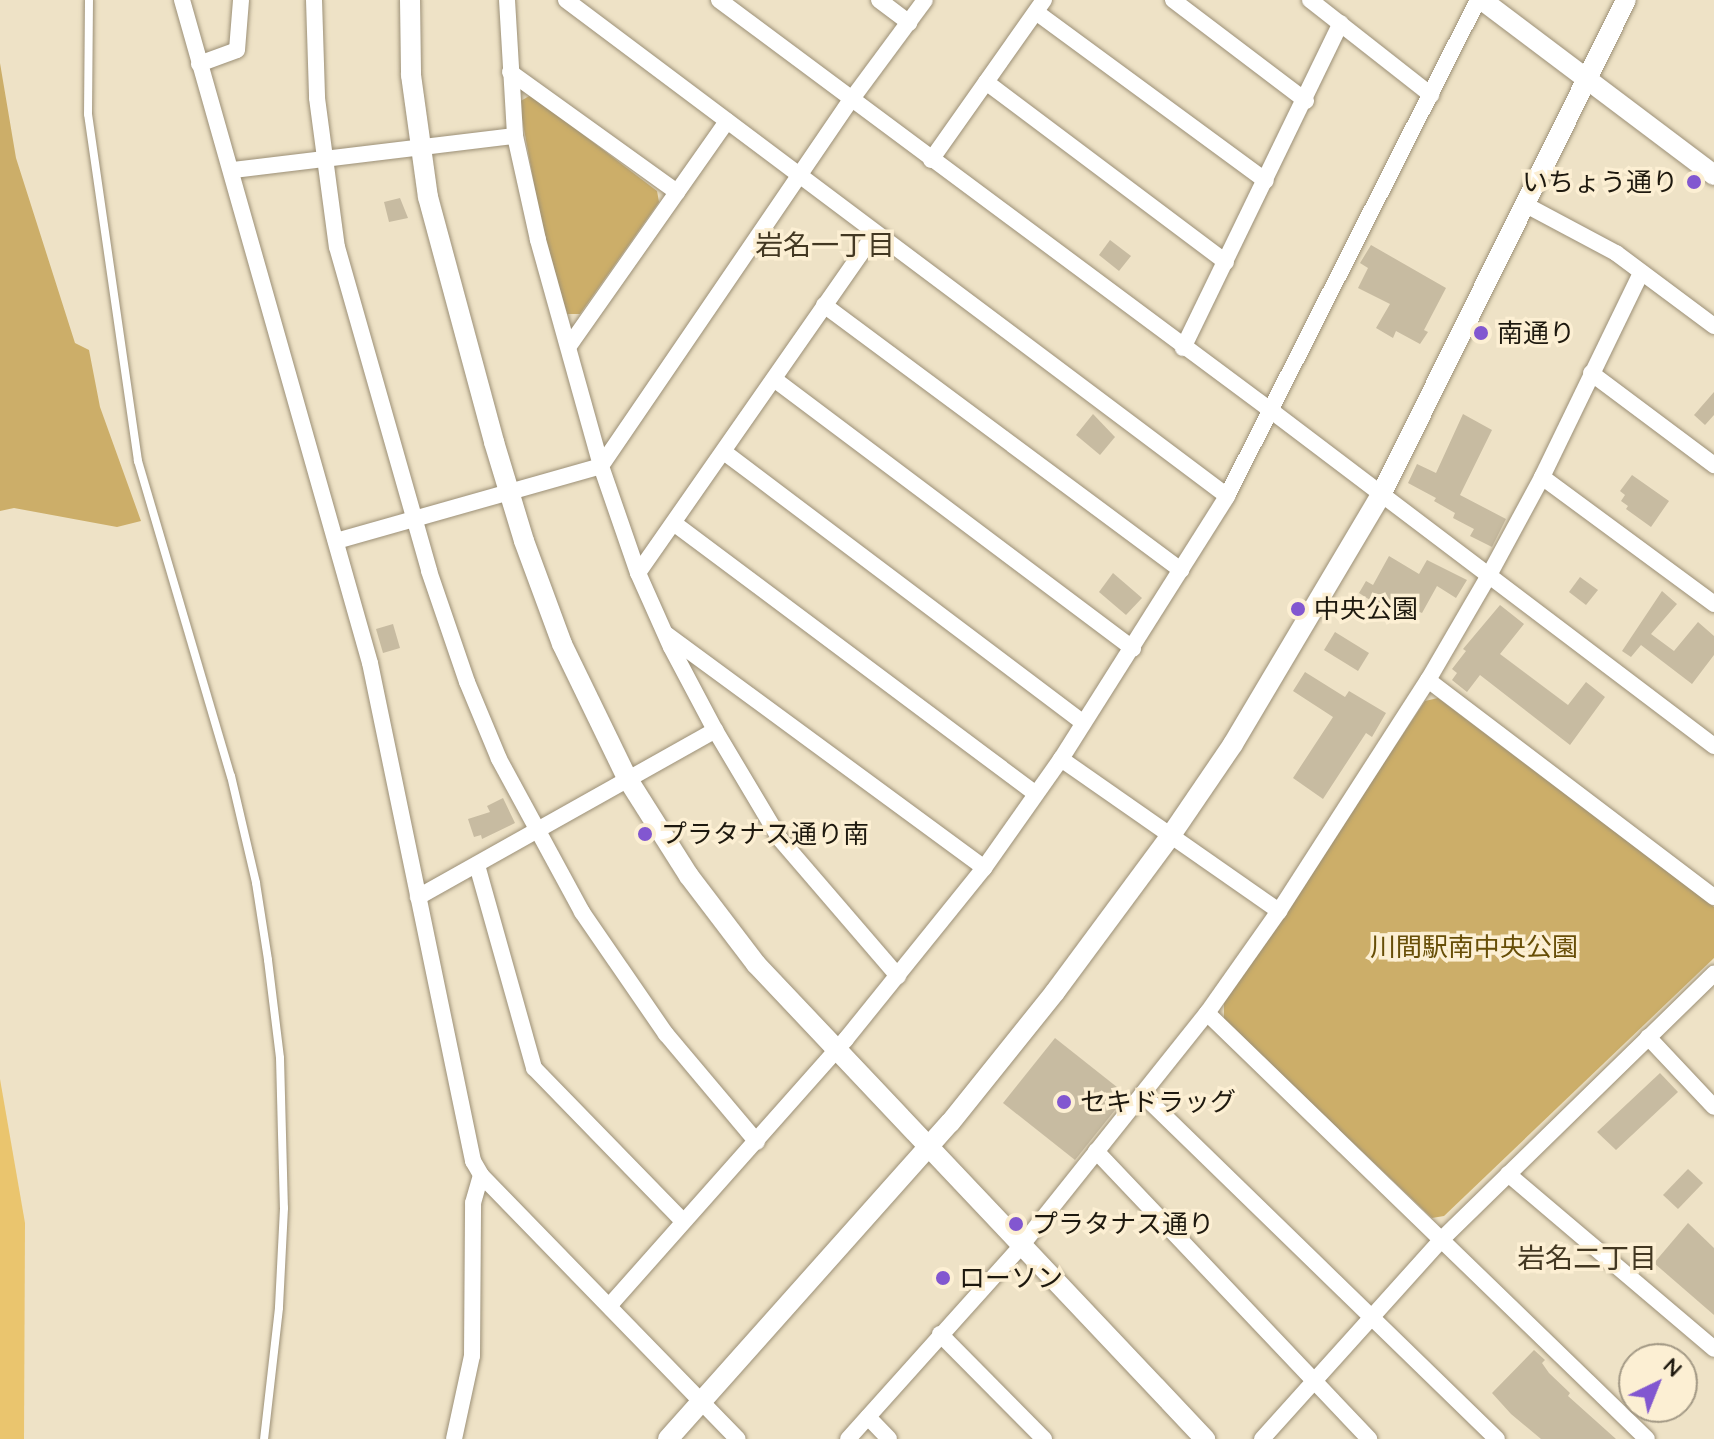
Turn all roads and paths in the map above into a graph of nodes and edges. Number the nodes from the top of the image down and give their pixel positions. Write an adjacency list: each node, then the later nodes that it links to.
1 (89, 0): 98 (lane)
2 (182, 0): 18 (street)
3 (241, 0): 18 (street)
4 (314, 0): 28 (street)
5 (410, 0): 27 (street)
6 (507, 0): 19 (street)
7 (566, 0): 25 (street)
8 (719, 0): 23 (street)
9 (879, 0): 16 (street)
10 (925, 0): 16 (street)
11 (1173, 0): 24 (street)
12 (1310, 0): 17 (street)
13 (1480, 0): 20 (street); 22 (street)
14 (1626, 0): 20 (street)
15 (1040, 6): 21 (street); 33 (street)
16 (909, 23): 23 (street)
17 (1341, 23): 22 (street); 24 (street)
18 (199, 64): 30 (street)
19 (510, 72): 26 (street); 34 (street)
20 (1588, 79): 31 (street); 35 (street)
21 (986, 82): 29 (street); 37 (street)
22 (1431, 95): 45 (street)
23 (851, 100): 29 (street); 32 (street)
24 (1306, 101): 33 (street)
25 (727, 121): 32 (street); 34 (street)
26 (515, 136): 27 (street); 41 (street)
27 (420, 149): 28 (street); 50 (street)
28 (323, 159): 30 (street); 53 (street)
29 (931, 160): 42 (street)
30 (233, 170): 55 (street)
31 (1714, 175)
32 (801, 176): 36 (street); 48 (street)
33 (1266, 181): 37 (street)
34 (677, 192): 41 (street)
35 (1526, 205): 38 (street); 51 (street)
36 (875, 233): 39 (street); 52 (street)
37 (1226, 262): 42 (street)
38 (1641, 273): 40 (street); 43 (street)
39 (824, 305): 44 (street); 56 (street)
40 (1714, 326)
41 (569, 346): 48 (street)
42 (1183, 348): 45 (street)
43 (1591, 373): 47 (street); 49 (street)
44 (774, 379): 46 (street); 61 (street)
45 (1273, 412): 51 (street); 52 (street)
46 (724, 452): 54 (street); 63 (street)
47 (1714, 465)
48 (601, 466): 50 (street); 57 (street)
49 (1542, 477): 58 (street); 59 (street)
50 (508, 492): 53 (street); 67 (street)
51 (1381, 495): 58 (street); 70 (street)
52 (1227, 496): 56 (street)
53 (415, 519): 55 (street); 69 (street)
54 (675, 524): 57 (street); 68 (street)
55 (336, 541): 73 (street)
56 (1181, 570): 61 (street)
57 (638, 573): 60 (street)
58 (1488, 577): 62 (street); 65 (street)
59 (1714, 604)
60 (665, 633): 64 (street); 72 (street)
61 (1133, 649): 63 (street)
62 (1428, 680): 74 (street); 75 (street)
63 (1083, 723): 66 (street)
64 (715, 730): 67 (street); 77 (street)
65 (1714, 746)
66 (1061, 759): 68 (street); 70 (street)
67 (627, 778): 69 (street); 80 (street)
68 (1035, 793): 72 (street)
69 (536, 830): 71 (street); 83 (street)
70 (1171, 835): 75 (street); 84 (street)
71 (477, 865): 73 (street); 88 (street)
72 (984, 868): 77 (street)
73 (418, 897): 87 (street)
74 (1714, 897)
75 (1279, 911): 78 (street)
76 (1714, 974): 79 (street)
77 (898, 976): 80 (street)
78 (1207, 1013): 81 (street); 89 (street)
79 (1648, 1037): 82 (street); 86 (street)
80 (836, 1051): 83 (street); 84 (street)
81 (1142, 1094): 85 (street); 92 (street)
82 (1714, 1107)
83 (757, 1142): 88 (street)
84 (928, 1149): 90 (street); 96 (street)
85 (1096, 1151): 90 (street); 95 (street)
86 (1508, 1174): 89 (street); 94 (street)
87 (481, 1175): 91 (street); 99 (street)
88 (683, 1221): 91 (street)
89 (1442, 1239): 92 (street); 109 (street)
90 (1021, 1246): 93 (street); 105 (street)
91 (610, 1305): 96 (street)
92 (1374, 1317): 95 (street); 108 (street)
93 (940, 1334): 97 (street); 104 (street)
94 (1714, 1349)
95 (1314, 1382): 106 (street); 107 (street)
96 (702, 1401): 100 (street); 101 (street)
97 (868, 1417): 102 (street); 103 (street)
98 (264, 1439)
99 (454, 1439)
100 (668, 1439)
101 (738, 1439)
102 (848, 1439)
103 (889, 1439)
104 (1044, 1439)
105 (1205, 1439)
106 (1262, 1439)
107 (1369, 1439)
108 (1497, 1439)
109 (1647, 1439)

